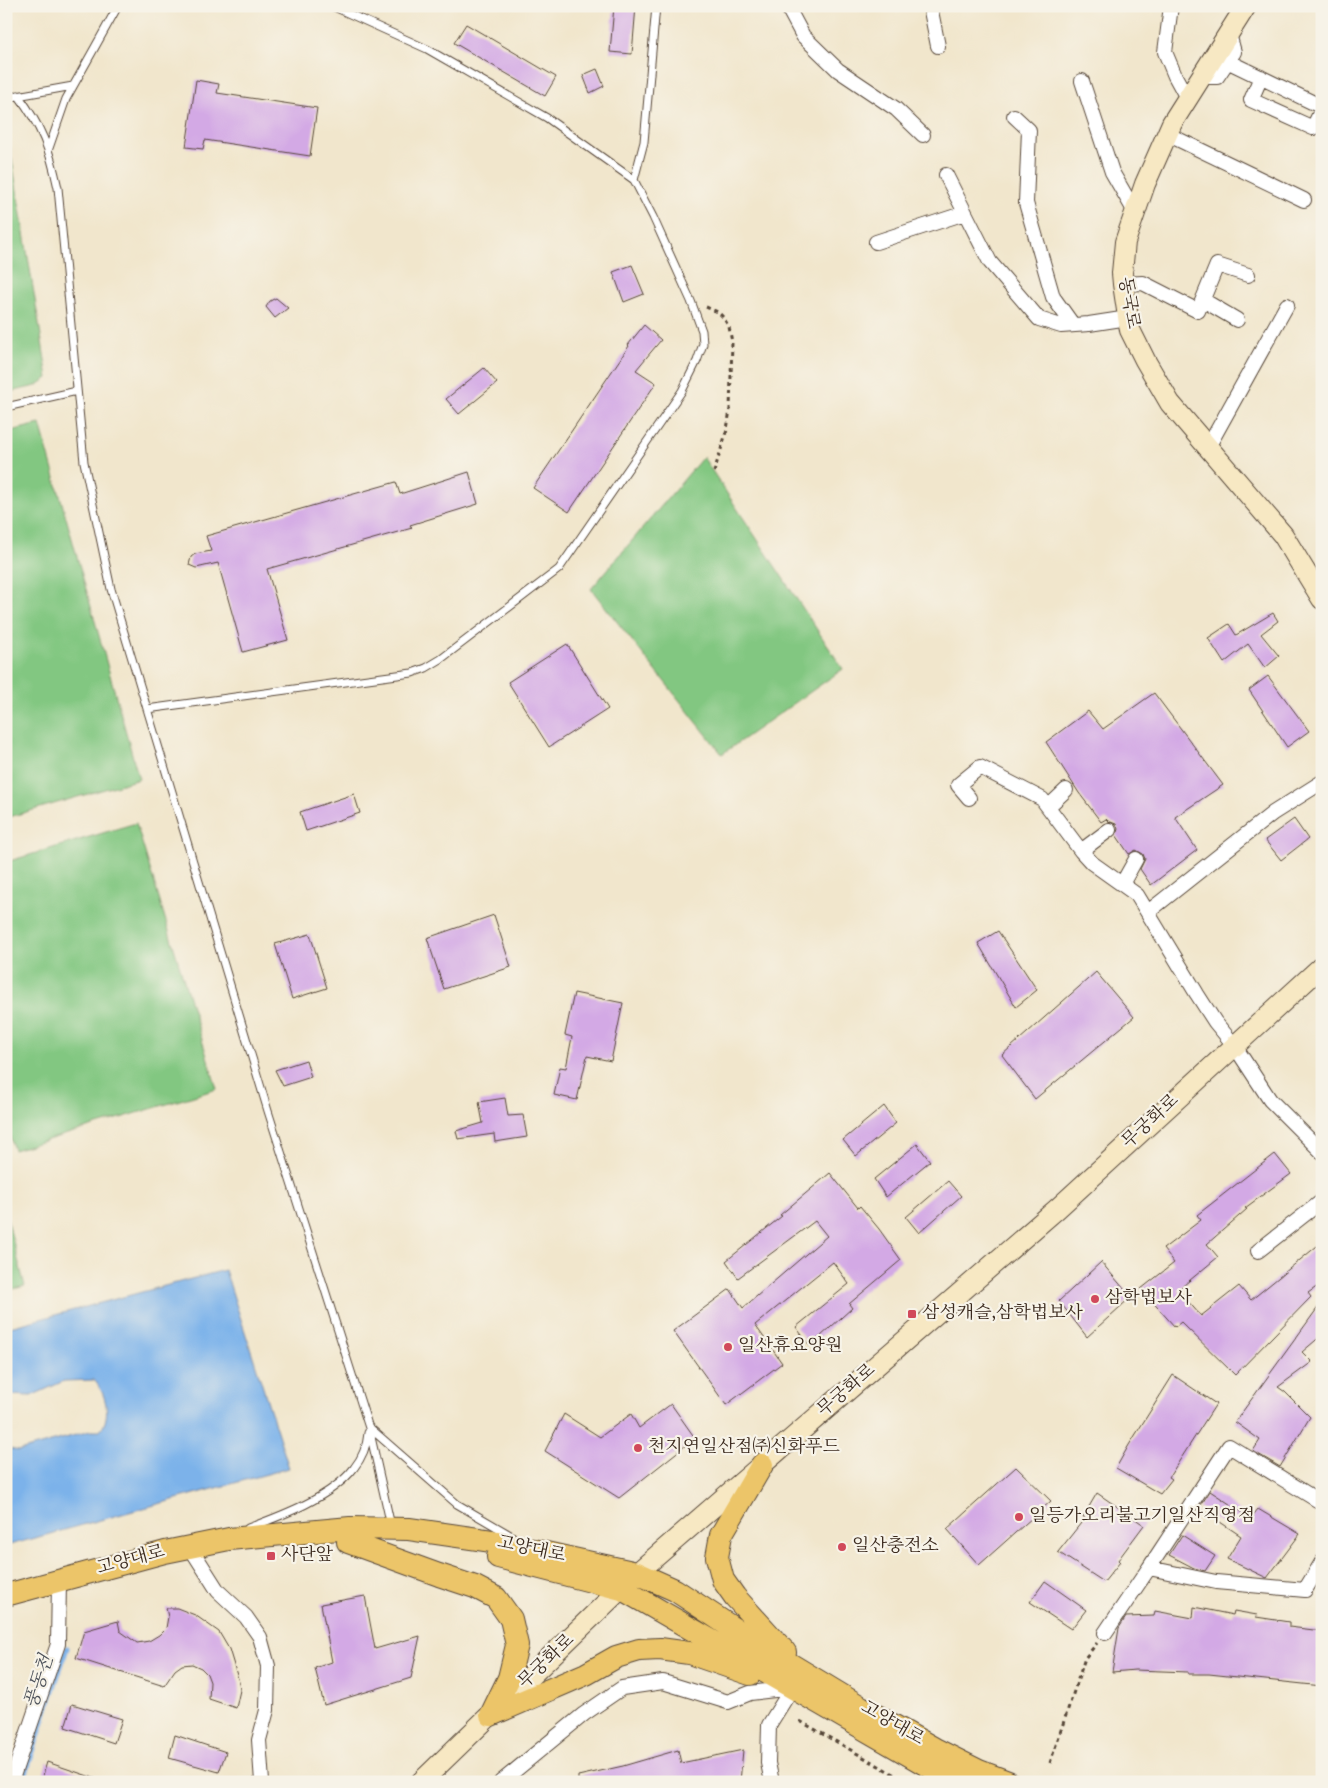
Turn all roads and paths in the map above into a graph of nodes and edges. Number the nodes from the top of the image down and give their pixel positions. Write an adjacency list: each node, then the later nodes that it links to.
1 (118, 6): 14 (lane)
2 (332, 6): 24 (lane)
3 (656, 6): 24 (lane)
4 (787, 6): 21 (street)
5 (930, 6): 9 (street)
6 (1171, 6): 17 (street)
7 (1246, 6): 8 (main road, 동국로)
8 (1229, 34): 10 (street); 11 (main road, 동국로)
9 (938, 46)
10 (1229, 62): 11 (street); 12 (street)
11 (1201, 77): 17 (main road, 동국로)
12 (1261, 77): 18 (street); 18 (street)
13 (1082, 81): 26 (street)
14 (73, 86): 15 (lane); 22 (lane)
15 (18, 96): 16 (lane); 22 (lane)
16 (6, 98)
17 (1187, 98): 20 (main road, 동국로)
18 (1322, 108)
19 (1014, 116): 36 (street)
20 (1167, 134): 25 (street); 26 (main road, 동국로)
21 (923, 135)
22 (48, 148): 37 (lane)
23 (946, 175): 27 (street)
24 (634, 180): 32 (lane)
25 (1304, 200)
26 (1135, 212): 30 (main road, 동국로)
27 (965, 213): 28 (street); 36 (street)
28 (876, 242)
29 (1248, 275): 31 (street)
30 (1123, 284): 31 (street); 34 (main road, 동국로)
31 (1202, 300): 35 (street)
32 (691, 301): 40 (path); 42 (lane)
33 (1286, 305): 39 (street)
34 (1128, 318): 36 (street); 39 (main road, 동국로)
35 (1237, 320)
36 (1073, 325)
37 (77, 391): 38 (lane); 42 (lane)
38 (6, 407)
39 (1208, 447): 41 (main road, 동국로)
40 (714, 472)
41 (1322, 599)
42 (147, 709): 57 (lane)
43 (1322, 782): 51 (street)
44 (1066, 790): 46 (street)
45 (969, 798): 46 (street)
46 (1048, 807): 48 (street)
47 (1109, 830): 48 (street)
48 (1081, 852): 50 (street)
49 (1136, 859): 50 (street)
50 (1122, 884): 51 (street)
51 (1148, 912): 53 (street)
52 (1322, 966): 53 (main road, 무궁화로)
53 (1234, 1045): 54 (street); 58 (main road, 무궁화로)
54 (1322, 1152)
55 (1322, 1201): 56 (street)
56 (1258, 1250)
57 (369, 1428): 60 (lane); 62 (lane); 63 (lane)
58 (762, 1465): 66 (main road, 무궁화로); 71 (main road)
59 (1322, 1503): 65 (street)
60 (392, 1529): 62 (main road, 고양대로); 63 (main road, 고양대로)
61 (348, 1542): 62 (main road, 고양대로); 66 (main road, 고양대로); 72 (main road)
62 (200, 1549): 67 (main road, 고양대로); 77 (street)
63 (542, 1552): 66 (main road, 고양대로)
64 (1322, 1562): 65 (street)
65 (1149, 1568): 70 (street)
66 (629, 1581): 71 (main road, 고양대로); 72 (main road, 무궁화로)
67 (59, 1587): 68 (main road, 고양대로); 69 (main road, 고양대로); 76 (street)
68 (6, 1595)
69 (6, 1610)
70 (1105, 1633): 74 (path)
71 (797, 1680): 72 (main road); 75 (main road, 고양대로); 79 (street); 80 (street)
72 (491, 1715): 78 (main road, 무궁화로)
73 (800, 1720): 81 (path)
74 (1050, 1763)
75 (937, 1767): 82 (main road, 고양대로); 83 (main road, 고양대로)
76 (11, 1782)
77 (262, 1782)
78 (421, 1782)
79 (501, 1782)
80 (772, 1782)
81 (908, 1782)
82 (959, 1782)
83 (1008, 1782)

